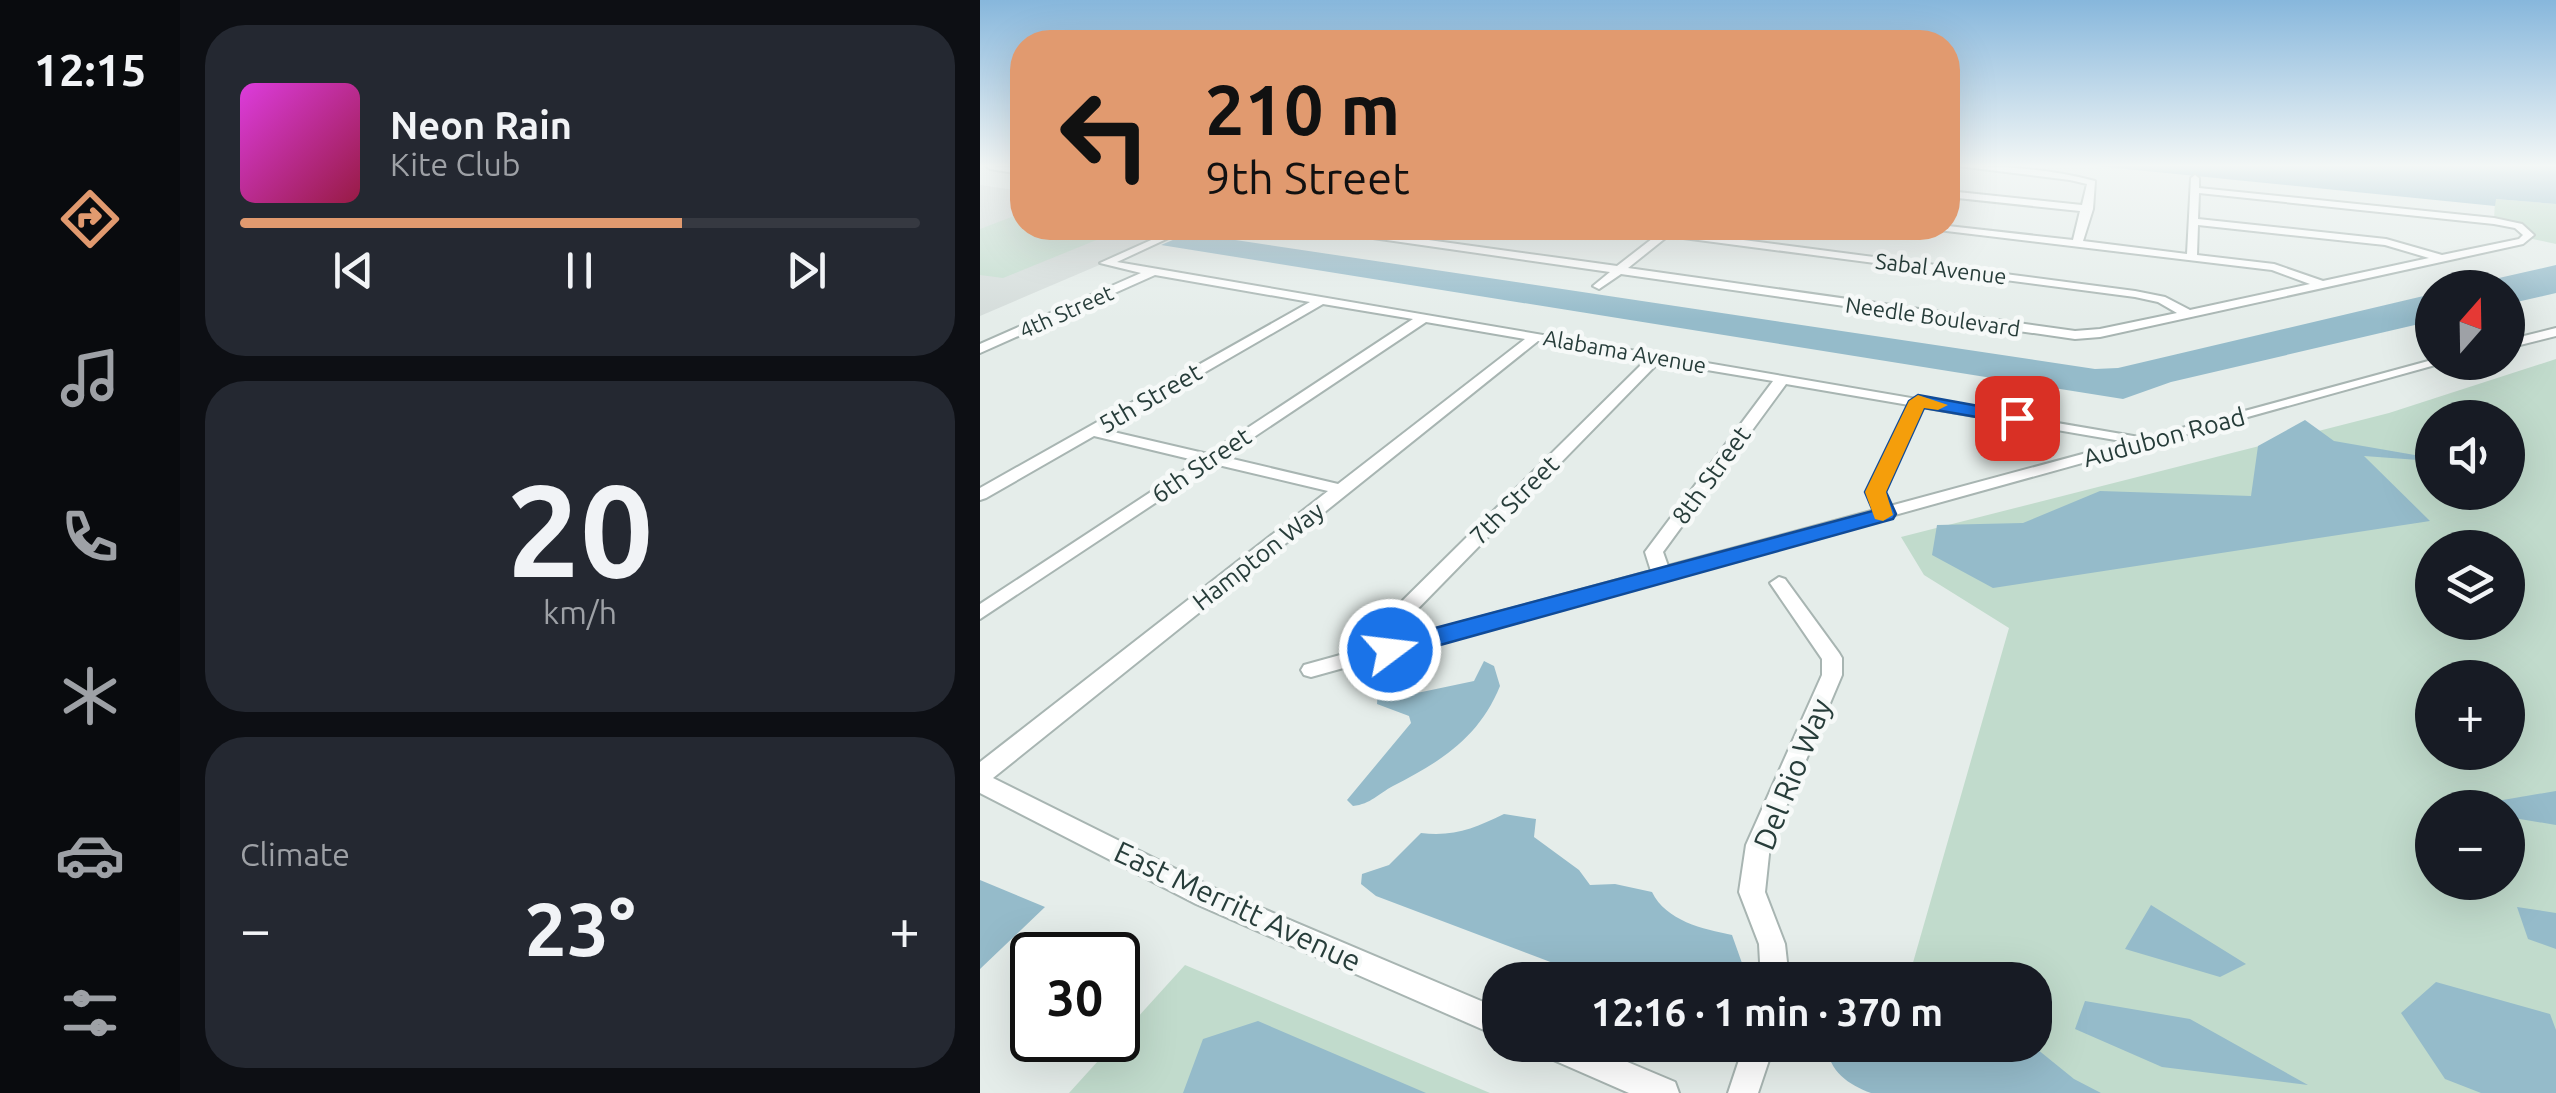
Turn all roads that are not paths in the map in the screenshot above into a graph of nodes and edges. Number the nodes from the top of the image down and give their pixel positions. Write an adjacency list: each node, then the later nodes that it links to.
1 (2086, 217): 10 (street)
2 (2193, 217): 4 (street, Needle Boulevard)
3 (2464, 217): 12 (street, Needle Boulevard)
4 (2193, 221): 11 (street); 12 (street)
5 (1960, 230): 10 (street)
6 (1159, 240): 14 (street, Alabama Avenue)
7 (1408, 240): 13 (street, Needle Boulevard)
8 (1656, 240): 13 (street)
9 (1742, 240): 18 (street, Sabal Avenue)
10 (2078, 244): 11 (street)
11 (2192, 257): 15 (street)
12 (2440, 258): 15 (street, Needle Boulevard)
13 (1619, 270): 16 (street); 18 (street, Needle Boulevard)
14 (1152, 272): 17 (street, Alabama Avenue); 23 (street, 4th Street)
15 (2320, 284): 18 (street, Needle Boulevard)
16 (1599, 286)
17 (1320, 300): 19 (street, Alabama Avenue); 28 (street, 5th Street)
18 (2188, 314)
19 (1423, 318): 21 (street, Alabama Avenue); 30 (street, 6th Street)
20 (2556, 332): 22 (street)
21 (1536, 336): 24 (street, Alabama Avenue); 31 (street, Hampton Way)
22 (2525, 340)
23 (980, 349)
24 (1656, 357): 26 (street, Alabama Avenue); 37 (street, 7th Street)
25 (2415, 369): 29 (street, Audubon Road)
26 (1783, 378): 27 (street, Alabama Avenue); 34 (street, 8th Street)
27 (1918, 401): 29 (street, Alabama Avenue); 33 (street)
28 (1092, 431): 30 (street); 32 (street, 5th Street)
29 (2145, 441): 33 (street, Audubon Road)
30 (1212, 458): 31 (street); 36 (street, 6th Street)
31 (1343, 490): 39 (street, Hampton Way)
32 (980, 495)
33 (1885, 514): 34 (street, Audubon Road)
34 (1662, 576): 37 (street, Audubon Road)
35 (1779, 582): 40 (street, Del Rio Way)
36 (980, 613)
37 (1390, 650): 38 (street, Audubon Road)
38 (1311, 670)
39 (980, 779): 41 (street, East Merritt Avenue)
40 (1774, 962)
41 (1482, 1015)
42 (1592, 1062): 44 (street)
43 (1753, 1062): 45 (street)
44 (1664, 1093)
45 (1742, 1093)

